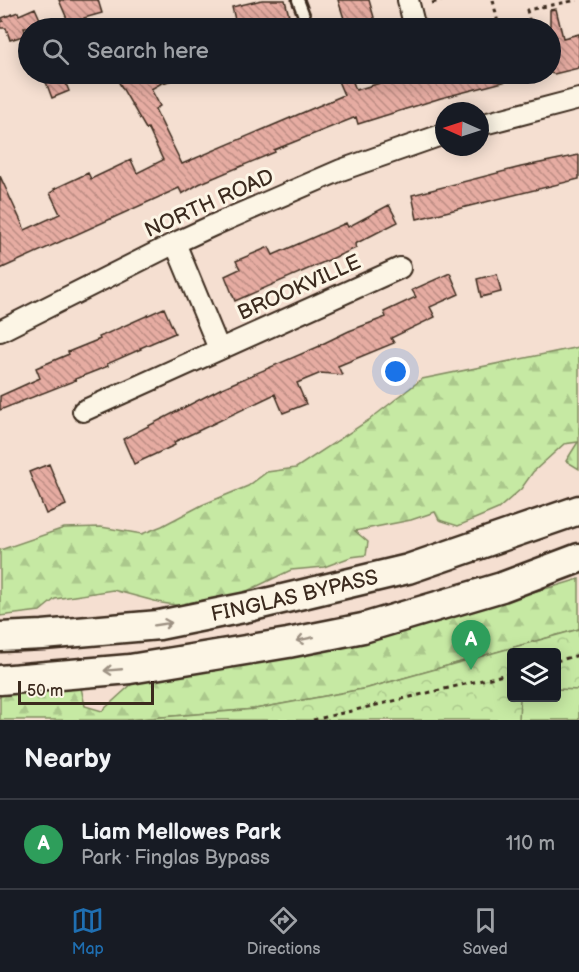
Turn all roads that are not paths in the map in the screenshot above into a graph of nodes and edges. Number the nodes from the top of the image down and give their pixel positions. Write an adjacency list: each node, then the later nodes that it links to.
1 (298, 0): 3 (lane)
2 (408, 0): 4 (street)
3 (305, 18)
4 (413, 18)
5 (579, 99): 6 (street)
6 (489, 123)
7 (435, 137): 8 (street, NORTH ROAD)
8 (175, 243): 10 (street, NORTH ROAD); 11 (street)
9 (400, 268): 11 (street, BROOKVILLE)
10 (0, 331)
11 (219, 349): 12 (street, BROOKVILLE)
12 (83, 411)
13 (579, 500): 17 (main road)
14 (579, 510): 17 (main road, FINGLAS BYPASS)
15 (579, 558): 18 (main road, FINGLAS BYPASS)
16 (579, 570): 18 (main road)
17 (326, 590): 19 (main road, FINGLAS BYPASS, one-way to 17)
18 (363, 628): 20 (main road, FINGLAS BYPASS, one-way to 20)
19 (0, 637)
20 (0, 680)

